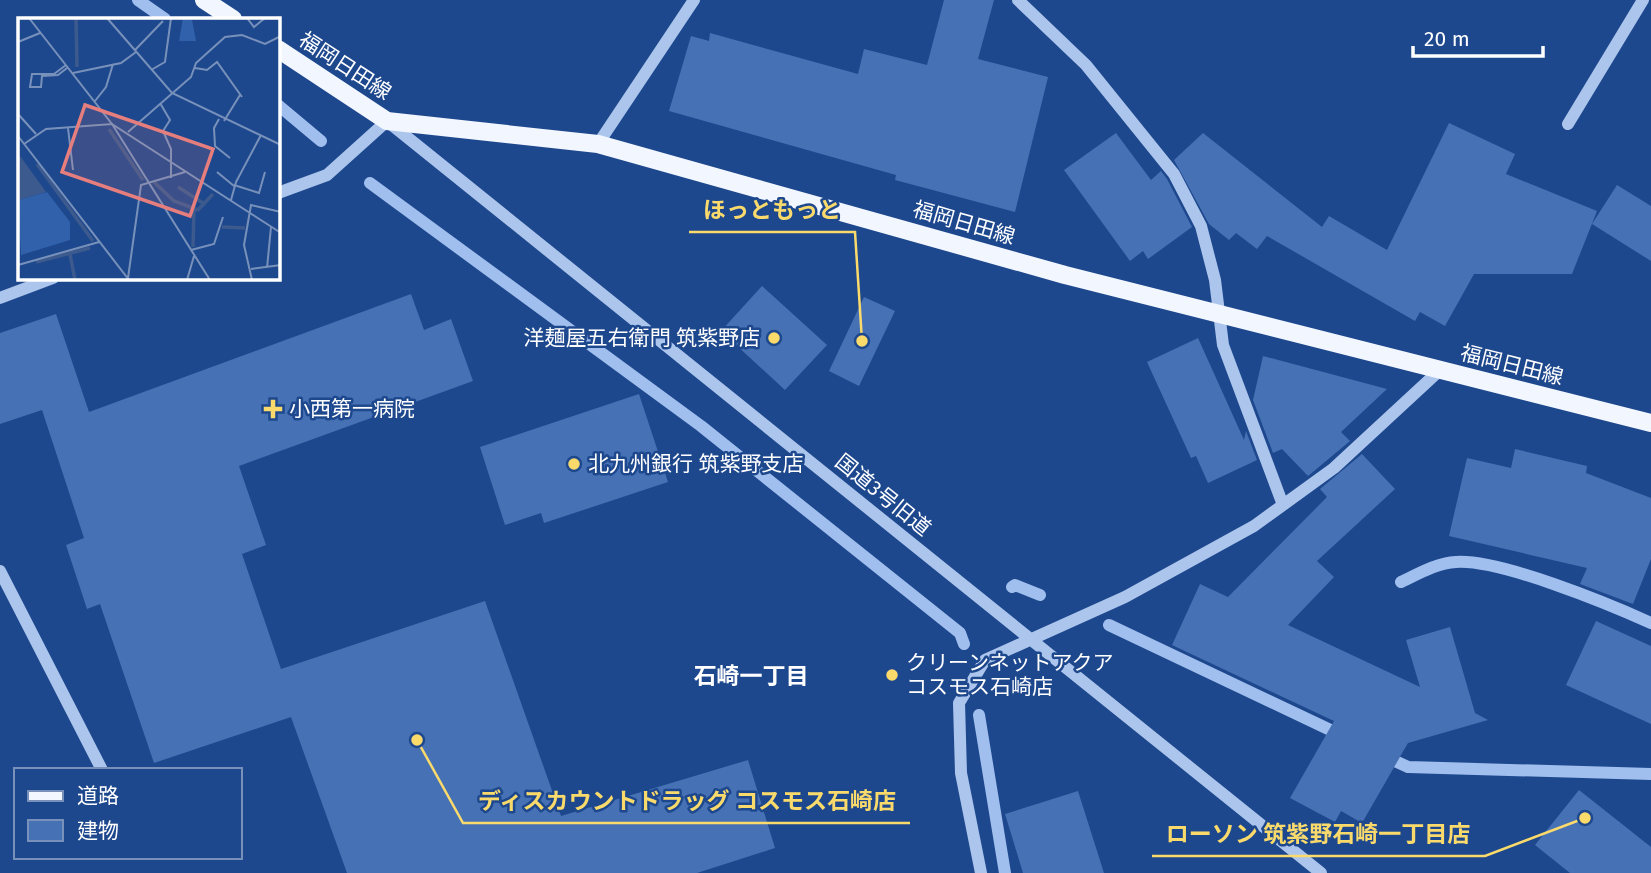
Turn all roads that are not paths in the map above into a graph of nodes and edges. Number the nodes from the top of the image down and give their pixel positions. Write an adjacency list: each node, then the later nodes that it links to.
1 (204, 0): 5 (main road)
2 (694, 0): 9 (street)
3 (1018, 0): 13 (street)
4 (1643, 0): 8 (street)
5 (231, 18)
6 (280, 50): 7 (main road, 福岡日田線)
7 (387, 121): 9 (main road, 福岡日田線); 10 (street); 18 (street, 国道3号旧道)
8 (1568, 124)
9 (598, 144): 13 (main road, 福岡日田線)
10 (280, 192)
11 (48, 280): 12 (street)
12 (0, 298)
13 (1220, 314): 14 (main road, 福岡日田線); 16 (street)
14 (1440, 370): 15 (main road, 福岡日田線); 16 (street)
15 (1651, 423)
16 (1283, 505): 18 (street)
17 (0, 571): 19 (street)
18 (1029, 638): 20 (street); 21 (street, 国道3号旧道)
19 (101, 768)
20 (981, 873)
21 (1321, 873)

